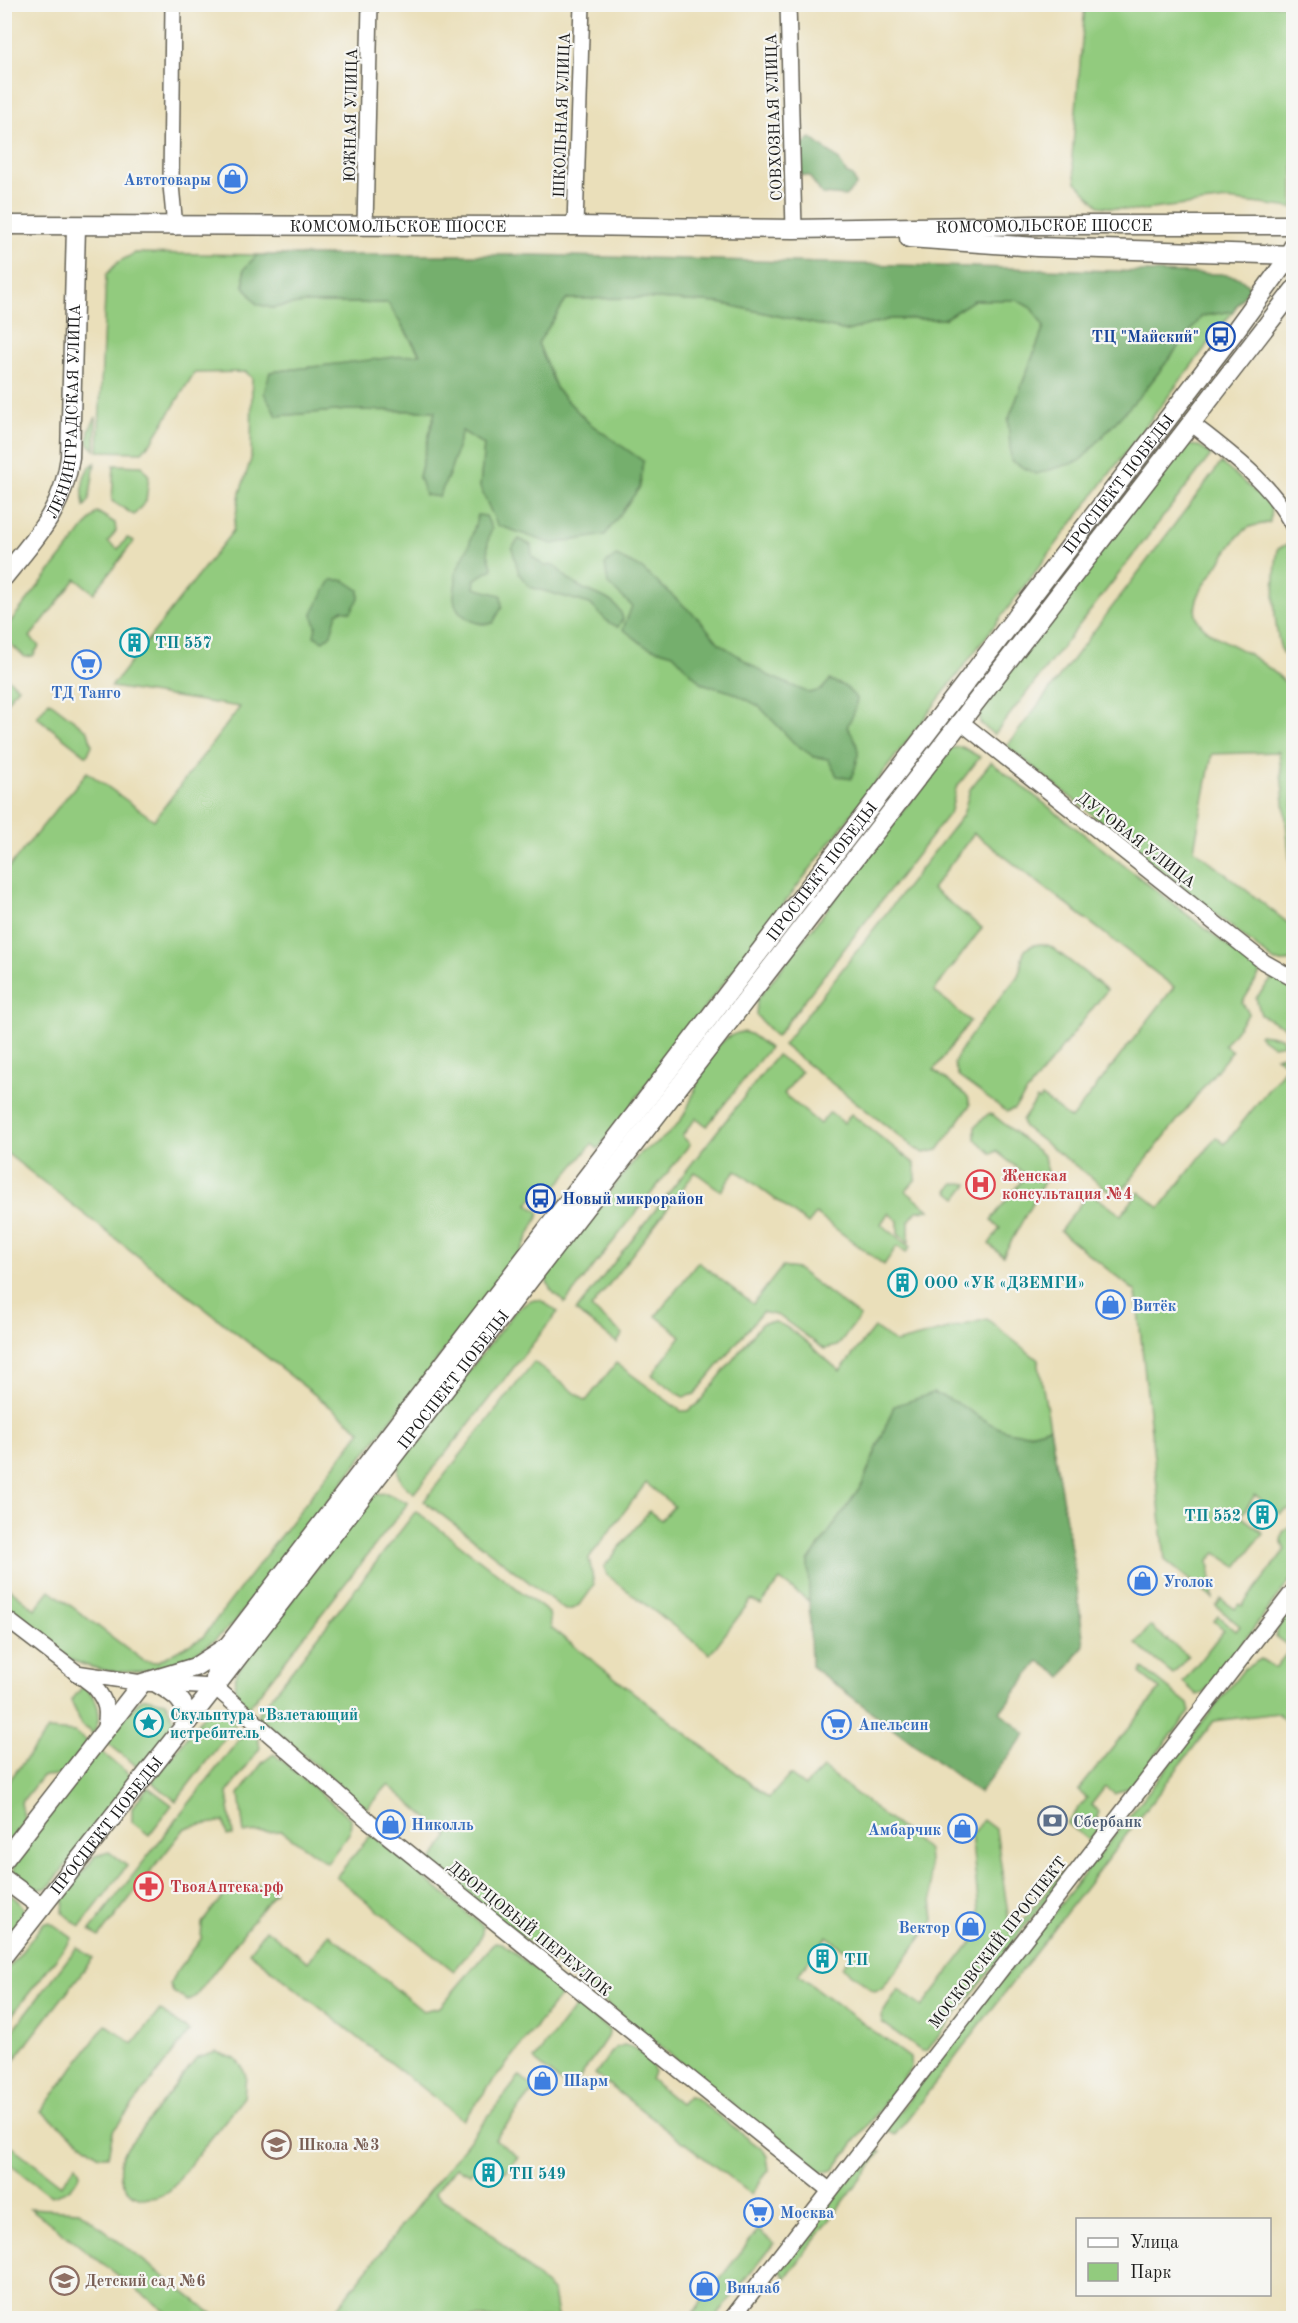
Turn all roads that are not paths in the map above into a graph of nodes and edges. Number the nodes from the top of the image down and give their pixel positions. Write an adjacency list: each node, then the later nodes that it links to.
1 (173, 4): 11 (street)
2 (370, 4): 6 (street, ЮЖНАЯ УЛИЦА)
3 (582, 4): 9 (street, ШКОЛЬНАЯ УЛИЦА)
4 (788, 4): 12 (street, СОВХОЗНАЯ УЛИЦА)
5 (4, 225): 10 (main road, КОМСОМОЛЬСКОЕ ШОССЕ)
6 (365, 225): 9 (main road, КОМСОМОЛЬСКОЕ ШОССЕ); 11 (main road, КОМСОМОЛЬСКОЕ ШОССЕ)
7 (1035, 225): 8 (main road, КОМСОМОЛЬСКОЕ ШОССЕ); 12 (main road, КОМСОМОЛЬСКОЕ ШОССЕ); 13 (main road)
8 (1293, 225)
9 (575, 226): 12 (main road, КОМСОМОЛЬСКОЕ ШОССЕ)
10 (76, 227): 11 (main road, КОМСОМОЛЬСКОЕ ШОССЕ); 19 (main road, ЛЕНИНГРАДСКАЯ УЛИЦА)
11 (175, 227)
12 (794, 229): 13 (main road, КОМСОМОЛЬСКОЕ ШОССЕ)
13 (1036, 247): 14 (main road, КОМСОМОЛЬСКОЕ ШОССЕ)
14 (1292, 251): 16 (main road, ПРОСПЕКТ ПОБЕДЫ)
15 (1293, 290): 17 (main road, ПРОСПЕКТ ПОБЕДЫ)
16 (1174, 410): 17 (main road); 20 (main road, ПРОСПЕКТ ПОБЕДЫ)
17 (1191, 423): 18 (street); 21 (main road, ПРОСПЕКТ ПОБЕДЫ)
18 (1293, 528)
19 (4, 578)
20 (945, 710): 21 (main road); 25 (main road, ПРОСПЕКТ ПОБЕДЫ)
21 (961, 722): 22 (street, ДУГОВАЯ УЛИЦА); 25 (main road, ПРОСПЕКТ ПОБЕДЫ)
22 (1264, 962): 23 (street); 24 (street, ДУГОВАЯ УЛИЦА)
23 (1293, 969)
24 (1293, 979)
25 (728, 1008): 26 (main road, ПРОСПЕКТ ПОБЕДЫ)
26 (373, 1469): 29 (main road, ПРОСПЕКТ ПОБЕДЫ); 32 (main road, ПРОСПЕКТ ПОБЕДЫ)
27 (1293, 1590): 39 (street, МОСКОВСКИЙ ПРОСПЕКТ)
28 (4, 1617): 30 (street)
29 (227, 1647): 31 (main road, ПРОСПЕКТ ПОБЕДЫ); 32 (main road, ПРОСПЕКТ ПОБЕДЫ)
30 (76, 1673): 31 (street); 34 (street)
31 (150, 1683): 32 (street); 33 (main road); 34 (main road)
32 (214, 1687): 33 (main road, ПРОСПЕКТ ПОБЕДЫ); 39 (street, ДВОРЦОВЫЙ ПЕРЕУЛОК)
33 (187, 1722): 37 (main road, ПРОСПЕКТ ПОБЕДЫ)
34 (104, 1732): 35 (main road)
35 (4, 1860)
36 (4, 1879): 37 (main road, ПРОСПЕКТ ПОБЕДЫ)
37 (42, 1907): 38 (main road, ПРОСПЕКТ ПОБЕДЫ)
38 (4, 1955)
39 (829, 2190): 40 (street, МОСКОВСКИЙ ПРОСПЕКТ)
40 (732, 2319)

